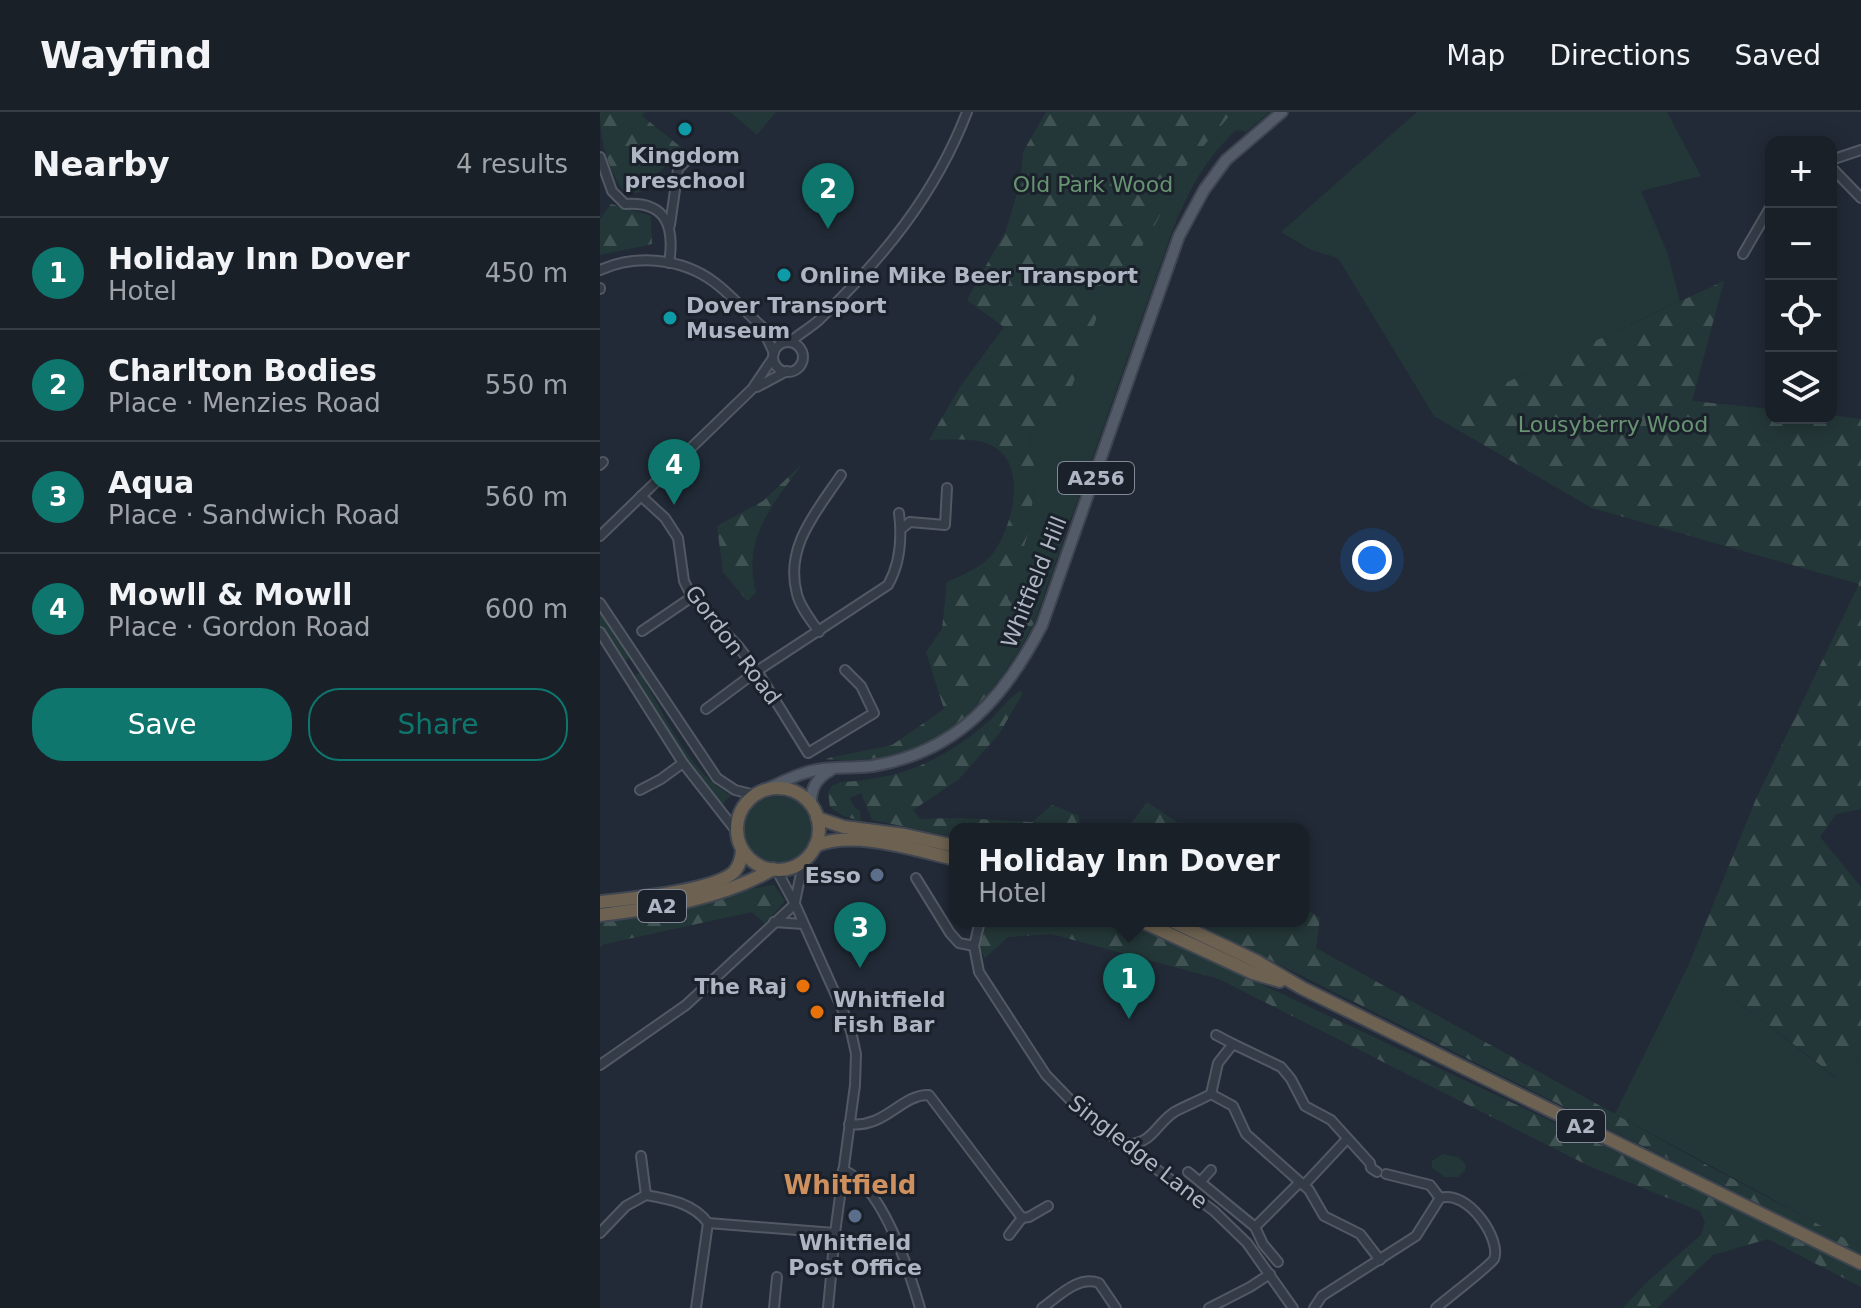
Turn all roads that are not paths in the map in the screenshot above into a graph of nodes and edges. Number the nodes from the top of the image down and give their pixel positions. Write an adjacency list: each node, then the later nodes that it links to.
1 (967, 112): 14 (street)
2 (1282, 112): 36 (main road, Whitfield Hill / A256)
3 (1861, 150): 5 (street)
4 (600, 157): 10 (street)
5 (1837, 158)
6 (688, 159): 10 (street)
7 (1837, 173): 8 (street)
8 (1861, 198)
9 (1770, 208): 11 (street)
10 (670, 225): 12 (street)
11 (1743, 254)
12 (669, 263): 13 (street); 15 (street)
13 (600, 270)
14 (817, 322): 16 (street); 18 (street)
15 (762, 329): 16 (street); 17 (street)
16 (788, 342): 17 (street); 18 (street)
17 (773, 356): 19 (street); 20 (street)
18 (803, 357): 19 (street)
19 (787, 371): 20 (street)
20 (752, 389): 23 (street)
21 (841, 475): 31 (street)
22 (947, 488): 25 (street)
23 (641, 496): 26 (street); 27 (street, Gordon Road)
24 (899, 513): 25 (street)
25 (901, 529): 31 (street)
26 (602, 532)
27 (692, 597): 29 (street); 33 (street, Gordon Road)
28 (600, 603): 38 (street)
29 (642, 631)
30 (600, 632): 35 (street)
31 (819, 632): 33 (street)
32 (845, 670): 33 (street, Gordon Road)
33 (757, 671): 34 (street)
34 (706, 709)
35 (683, 763): 37 (street); 41 (street)
36 (841, 768): 38 (main road, Whitfield Hill / A256); 39 (main road)
37 (640, 790)
38 (760, 792): 39 (highway); 41 (highway)
39 (811, 806): 40 (highway)
40 (817, 818): 42 (highway); 44 (highway)
41 (737, 832): 43 (highway)
42 (949, 845)
43 (742, 849): 46 (highway); 48 (highway)
44 (811, 851): 45 (highway); 46 (highway); 50 (street)
45 (949, 858)
46 (775, 869): 48 (highway, A2); 50 (street)
47 (916, 878): 57 (street)
48 (727, 883): 49 (highway, A2); 51 (highway, A2)
49 (600, 902)
50 (795, 904): 52 (street); 53 (street)
51 (600, 915)
52 (774, 922): 53 (street); 61 (street)
53 (803, 924): 63 (street)
54 (979, 927): 57 (street)
55 (1154, 927): 58 (highway, A2)
56 (1185, 927): 58 (highway, A2)
57 (974, 946): 65 (street, Singledge Lane)
58 (1302, 988): 83 (highway, A2)
59 (1216, 1035): 60 (street)
60 (1233, 1044): 62 (street); 64 (street)
61 (600, 1065)
62 (1211, 1094): 65 (street); 71 (street)
63 (849, 1124): 67 (street); 75 (street)
64 (1347, 1139): 71 (street); 73 (street)
65 (1130, 1144): 84 (street, Singledge Lane)
66 (641, 1156): 72 (street)
67 (843, 1170): 79 (street); 89 (street)
68 (1211, 1170): 70 (street)
69 (1188, 1172): 70 (street)
70 (1201, 1181): 77 (street)
71 (1302, 1183): 77 (street); 81 (street)
72 (646, 1195): 76 (street); 78 (street)
73 (1440, 1198): 81 (street); 95 (street)
74 (1048, 1206): 75 (street)
75 (1022, 1218): 80 (street)
76 (708, 1223): 79 (street); 86 (street)
77 (1255, 1227): 82 (street)
78 (600, 1233)
79 (835, 1233): 88 (street)
80 (1009, 1235)
81 (1380, 1260): 94 (street)
82 (1278, 1262)
83 (1861, 1263)
84 (1270, 1274): 92 (street); 93 (street, Singledge Lane)
85 (777, 1277): 87 (street)
86 (696, 1308)
87 (774, 1308)
88 (828, 1308)
89 (920, 1308)
90 (1042, 1308): 91 (street)
91 (1116, 1308)
92 (1209, 1308)
93 (1293, 1308)
94 (1314, 1308)
95 (1436, 1308)

